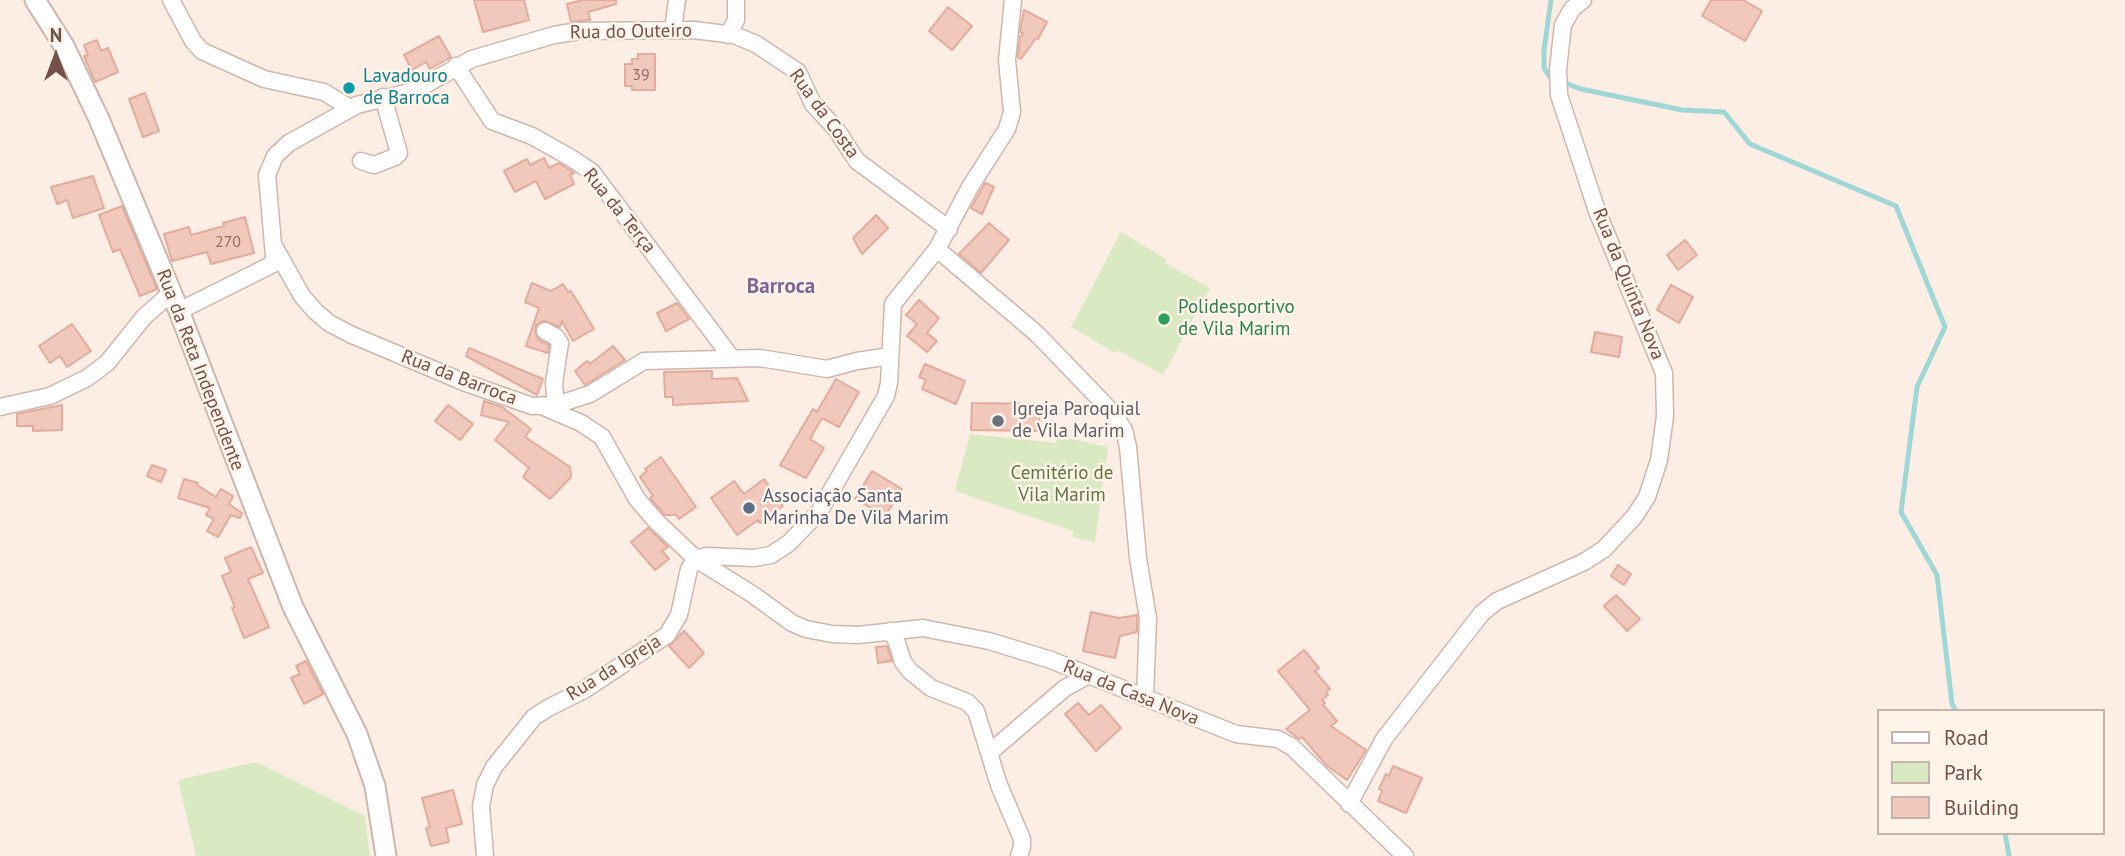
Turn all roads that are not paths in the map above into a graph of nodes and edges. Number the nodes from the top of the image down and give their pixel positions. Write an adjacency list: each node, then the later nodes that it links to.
1 (35, 0): 16 (street, Rua da Reta Independente)
2 (171, 0): 11 (street)
3 (677, 0): 7 (street)
4 (736, 0): 8 (street)
5 (1013, 0): 13 (street)
6 (1583, 0): 28 (street, Rua da Quinta Nova)
7 (673, 30): 8 (street, Rua do Outeiro); 9 (street, Rua do Outeiro)
8 (728, 35): 13 (street, Rua da Costa)
9 (456, 66): 10 (street, Rua do Outeiro); 20 (street, Rua da Terça)
10 (383, 97): 11 (street, Rua do Outeiro); 12 (street)
11 (350, 108): 14 (street, Rua do Outeiro)
12 (361, 161)
13 (949, 229): 15 (street)
14 (273, 243): 17 (street, Rua do Outeiro); 21 (street, Rua da Barroca)
15 (937, 249): 19 (street); 26 (street)
16 (171, 292): 17 (street, Rua da Reta Independente); 22 (street)
17 (178, 311): 29 (street, Rua da Reta Independente)
18 (545, 331): 21 (street)
19 (890, 356): 20 (street); 23 (street)
20 (730, 357): 21 (street)
21 (550, 406): 23 (street, Rua da Barroca)
22 (0, 407)
23 (696, 559): 24 (street, Rua da Casa Nova); 30 (street, Rua da Igreja)
24 (890, 631): 25 (street, Rua da Casa Nova); 27 (street)
25 (1089, 675): 26 (street, Rua da Casa Nova); 27 (street)
26 (1145, 698): 28 (street, Rua da Casa Nova)
27 (989, 752): 31 (street)
28 (1349, 804): 32 (street, Rua da Casa Nova)
29 (386, 856)
30 (485, 856)
31 (1019, 856)
32 (1405, 856)

